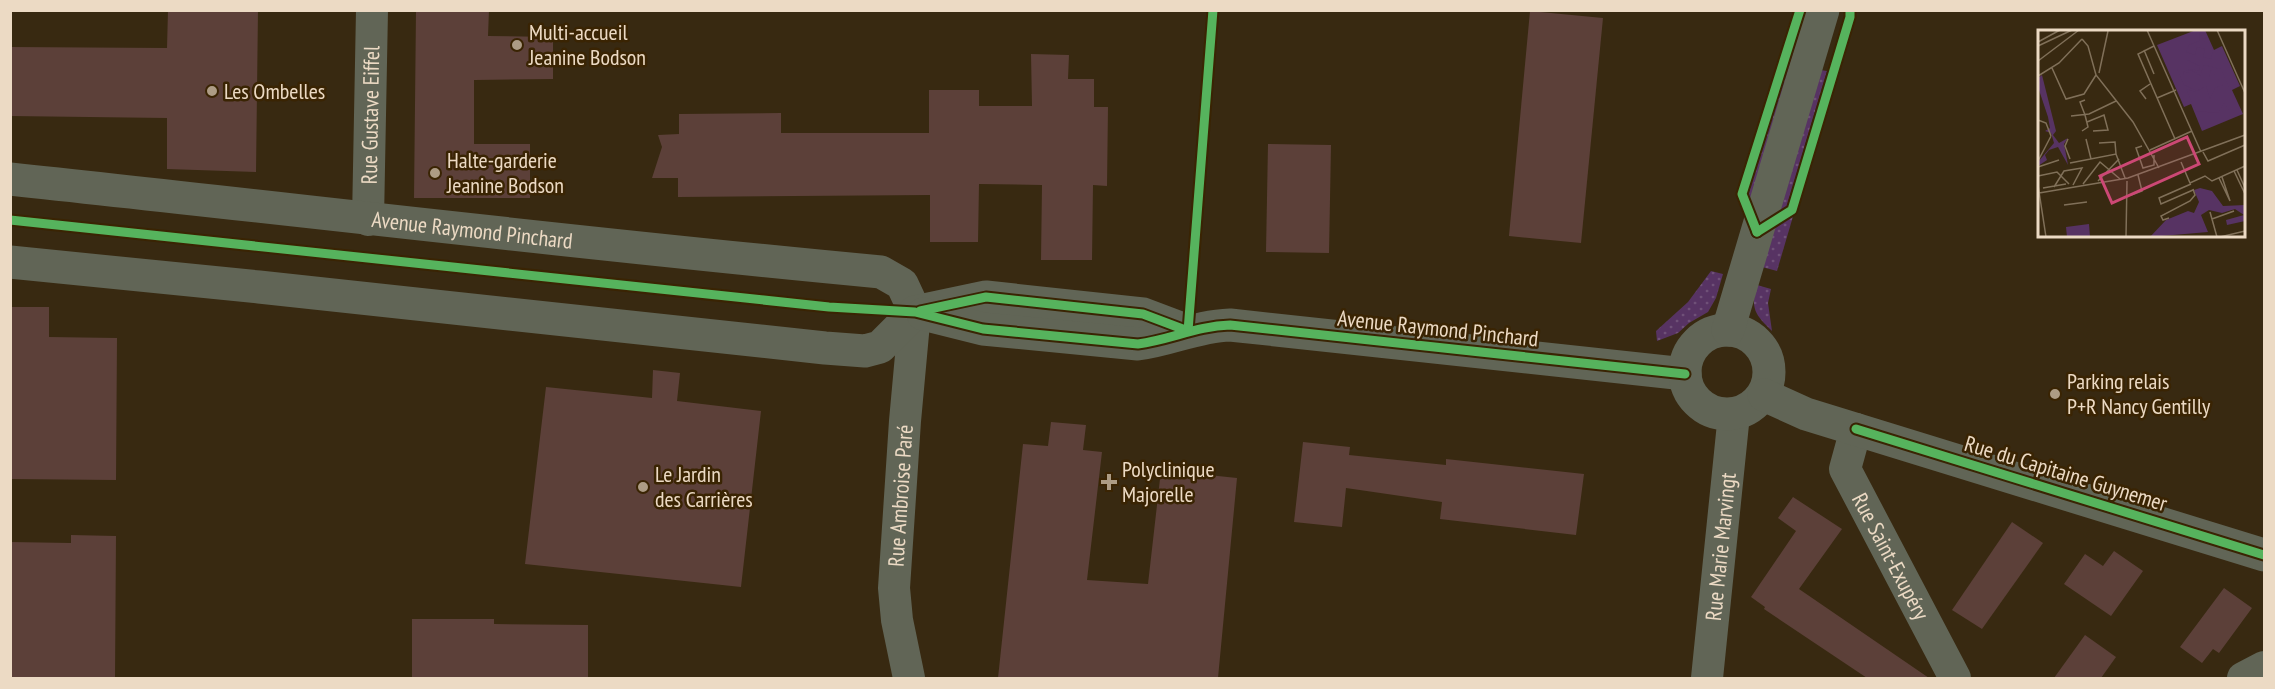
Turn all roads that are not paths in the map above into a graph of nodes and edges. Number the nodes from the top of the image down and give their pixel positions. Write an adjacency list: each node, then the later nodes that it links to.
1 (372, 10): 4 (street, Rue Gustave Eiffel)
2 (1823, 10): 7 (street)
3 (10, 179): 4 (street, Avenue Raymond Pinchard)
4 (368, 220): 6 (street, Avenue Raymond Pinchard)
5 (10, 262): 6 (street)
6 (915, 312): 8 (street, Avenue Raymond Pinchard); 14 (street, Rue Ambroise Paré)
7 (1728, 330): 8 (street); 9 (street)
8 (1684, 375): 10 (street)
9 (1764, 395): 10 (street); 11 (street, Rue du Capitaine Guynemer)
10 (1734, 414): 15 (street, Rue Marie Marvingt)
11 (1856, 429): 12 (street, Rue du Capitaine Guynemer); 16 (street, Rue Saint-Exupéry)
12 (2265, 555)
13 (2265, 667): 17 (street)
14 (909, 678)
15 (1707, 678)
16 (1955, 678)
17 (2243, 678)

